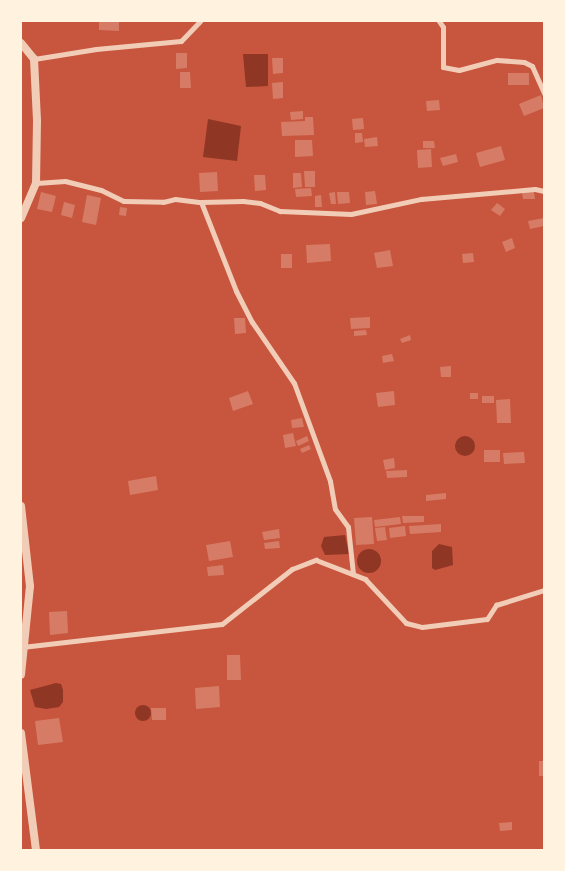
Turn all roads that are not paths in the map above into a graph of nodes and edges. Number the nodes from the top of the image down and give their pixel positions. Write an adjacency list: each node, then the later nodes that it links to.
1 (200, 21): 4 (street)
2 (439, 21): 5 (street)
3 (21, 43): 4 (street)
4 (34, 59): 6 (street)
5 (544, 94)
6 (36, 183): 8 (street); 9 (street)
7 (544, 191): 8 (street)
8 (201, 202): 11 (street)
9 (21, 218)
10 (21, 506): 13 (street)
11 (353, 574): 12 (street); 13 (street)
12 (544, 590)
13 (23, 647): 14 (street)
14 (21, 675)
15 (21, 733): 16 (street)
16 (23, 774): 17 (street)
17 (36, 850)

